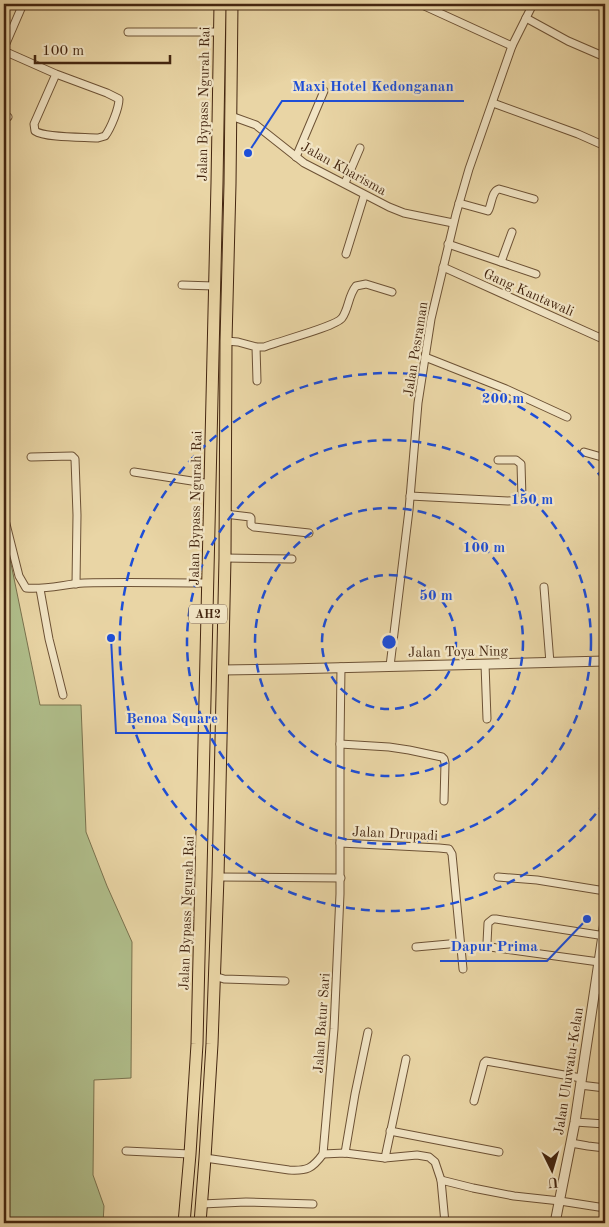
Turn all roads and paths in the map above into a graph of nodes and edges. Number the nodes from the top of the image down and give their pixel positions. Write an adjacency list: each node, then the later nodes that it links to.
1 (23, 4): 10 (street)
2 (220, 4): 8 (highway, Jalan Bypass Ngurah Rai / AH2)
3 (232, 4): 15 (highway, Jalan Bypass Ngurah Rai / AH2)
4 (420, 4): 9 (street)
5 (533, 4): 6 (street, Jalan Pesraman)
6 (526, 18): 9 (street, Jalan Pesraman); 11 (street)
7 (128, 32): 8 (street)
8 (219, 32): 19 (highway, Jalan Bypass Ngurah Rai / AH2)
9 (512, 46): 14 (street, Jalan Pesraman)
10 (4, 47): 12 (street)
11 (605, 57)
12 (56, 74): 12 (street)
13 (324, 91): 18 (street)
14 (493, 103): 16 (street); 24 (street, Jalan Pesraman)
15 (231, 116): 18 (street, Jalan Kharisma); 21 (highway, Jalan Bypass Ngurah Rai / AH2)
16 (605, 146)
17 (360, 148): 20 (street)
18 (296, 157): 20 (street, Jalan Kharisma)
19 (218, 183): 21 (highway); 25 (highway, Jalan Bypass Ngurah Rai / AH2)
20 (345, 183): 22 (street, Jalan Kharisma)
21 (230, 184): 26 (highway, Jalan Bypass Ngurah Rai / AH2)
22 (364, 196): 27 (street, Jalan Kharisma); 30 (street)
23 (534, 199): 24 (street)
24 (459, 203): 27 (street, Jalan Pesraman)
25 (217, 214): 26 (highway); 35 (highway, Jalan Bypass Ngurah Rai / AH2)
26 (230, 214): 38 (highway, Jalan Bypass Ngurah Rai / AH2)
27 (453, 223): 29 (street, Jalan Pesraman)
28 (512, 232): 31 (street)
29 (448, 244): 31 (street); 32 (street, Jalan Pesraman)
30 (346, 254)
31 (501, 262): 33 (street)
32 (443, 267): 37 (street, Gang Kantawali); 40 (street, Jalan Pesraman)
33 (536, 274)
34 (182, 285): 35 (street)
35 (214, 286): 48 (highway, Jalan Bypass Ngurah Rai / AH2)
36 (392, 292): 39 (street)
37 (605, 340)
38 (226, 341): 39 (street); 50 (highway, Jalan Bypass Ngurah Rai / AH2)
39 (256, 346): 41 (street)
40 (425, 357): 42 (street); 49 (street, Jalan Pesraman)
41 (257, 381)
42 (567, 417)
43 (584, 452): 45 (street)
44 (31, 457): 56 (street)
45 (605, 458)
46 (498, 460): 49 (street)
47 (134, 472): 48 (street)
48 (211, 484): 55 (highway, Jalan Bypass Ngurah Rai / AH2)
49 (410, 496): 62 (street, Jalan Pesraman)
50 (225, 514): 52 (street); 53 (highway, Jalan Bypass Ngurah Rai / AH2)
51 (4, 516): 58 (street)
52 (308, 533)
53 (225, 558): 54 (street); 65 (highway, Jalan Bypass Ngurah Rai / AH2)
54 (292, 560)
55 (209, 583): 56 (street); 64 (highway, Jalan Bypass Ngurah Rai / AH2)
56 (76, 584): 58 (street)
57 (544, 587): 60 (street)
58 (40, 589): 66 (street)
59 (605, 662): 60 (street, Jalan Toya Ning)
60 (550, 663): 61 (street, Jalan Toya Ning)
61 (485, 664): 62 (street, Jalan Toya Ning); 67 (street)
62 (390, 666): 63 (street, Jalan Toya Ning)
63 (341, 667): 65 (street, Jalan Toya Ning); 68 (street, Jalan Drupadi)
64 (207, 669): 65 (highway); 99 (highway, Jalan Bypass Ngurah Rai / AH2)
65 (222, 670): 71 (highway, Jalan Bypass Ngurah Rai / AH2)
66 (63, 695)
67 (487, 719)
68 (340, 744): 69 (street); 70 (street, Jalan Drupadi)
69 (444, 801)
70 (340, 843): 72 (street, Jalan Drupadi); 78 (street, Jalan Drupadi)
71 (218, 877): 72 (street); 82 (highway, Jalan Bypass Ngurah Rai / AH2)
72 (341, 878): 75 (street, Jalan Drupadi)
73 (498, 878): 74 (street)
74 (605, 891)
75 (340, 894): 100 (street, Jalan Batur Sari)
76 (605, 922): 77 (street, Jalan Uluwatu-Kelan)
77 (604, 936): 80 (street, Jalan Uluwatu-Kelan); 80 (street)
78 (460, 943): 79 (street); 81 (street, Jalan Drupadi)
79 (416, 947)
80 (599, 962): 84 (street, Jalan Uluwatu-Kelan)
81 (463, 969)
82 (214, 976): 83 (street); 101 (highway, Jalan Bypass Ngurah Rai / AH2)
83 (285, 981)
84 (595, 989): 85 (street); 88 (street, Jalan Uluwatu-Kelan)
85 (605, 992)
86 (368, 1032): 98 (street)
87 (406, 1059): 93 (street)
88 (580, 1081): 89 (street); 90 (street); 91 (street, Jalan Uluwatu-Kelan)
89 (605, 1088)
90 (474, 1101)
91 (575, 1122): 92 (street); 94 (street, Jalan Uluwatu-Kelan)
92 (605, 1124)
93 (390, 1130): 97 (street); 102 (street)
94 (571, 1143): 95 (street); 104 (street, Jalan Uluwatu-Kelan)
95 (605, 1148)
96 (126, 1151): 99 (street)
97 (499, 1152)
98 (345, 1153): 100 (street); 102 (street)
99 (190, 1154): 108 (highway, Jalan Bypass Ngurah Rai / AH2)
100 (323, 1154): 101 (street)
101 (205, 1158): 105 (highway, Jalan Bypass Ngurah Rai / AH2)
102 (385, 1158): 103 (street)
103 (441, 1180): 104 (street); 110 (street)
104 (560, 1201): 107 (street); 111 (street, Jalan Uluwatu-Kelan)
105 (202, 1204): 106 (street); 109 (highway, Jalan Bypass Ngurah Rai / AH2)
106 (313, 1204)
107 (605, 1208)
108 (184, 1223)
109 (200, 1223)
110 (445, 1223)
111 (555, 1223)

